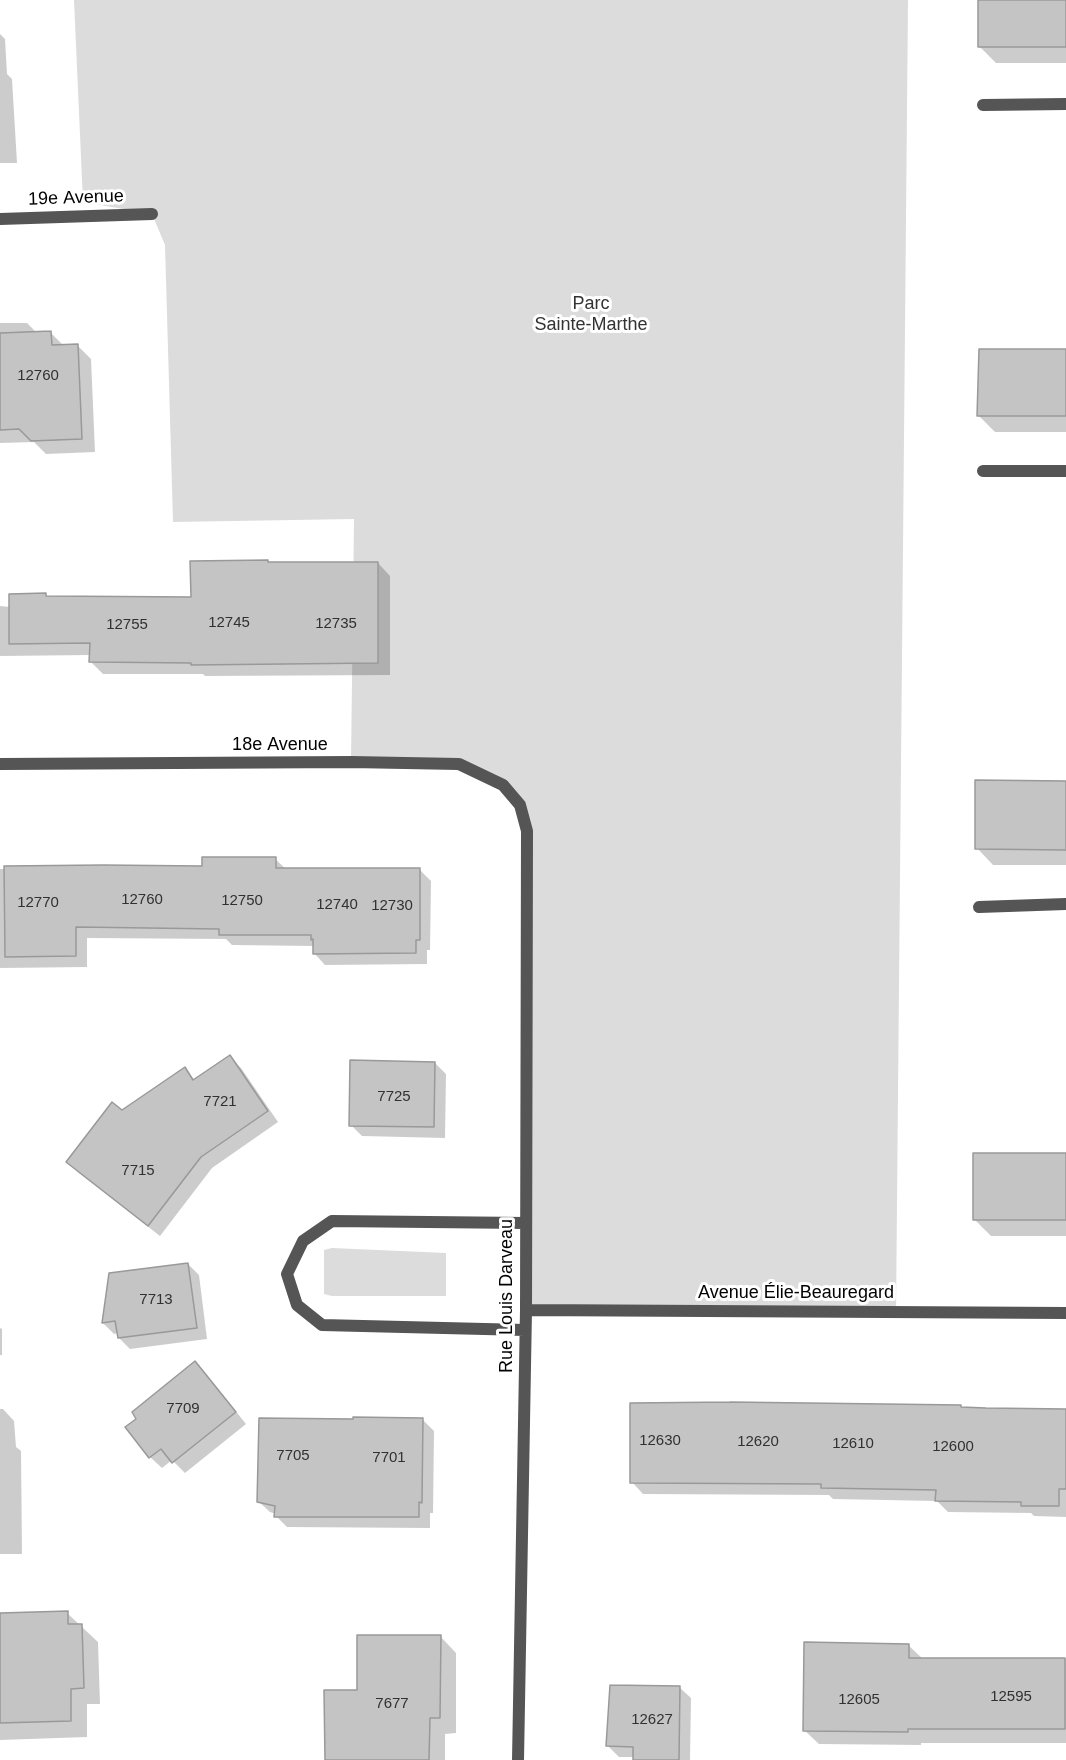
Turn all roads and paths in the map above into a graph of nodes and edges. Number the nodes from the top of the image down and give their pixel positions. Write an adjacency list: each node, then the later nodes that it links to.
1 (1066, 104): 2 (street)
2 (983, 105)
3 (152, 214): 4 (street, 19e Avenue)
4 (0, 219)
5 (983, 471): 6 (street)
6 (1066, 471)
7 (0, 764): 8 (street, 18e Avenue)
8 (527, 831): 11 (street, Rue Louis Darveau)
9 (1066, 904): 10 (street)
10 (980, 907)
11 (525, 1223): 12 (street, Rue Louis Darveau); 14 (street)
12 (526, 1310): 13 (street, Avenue Élie-Beauregard); 14 (street, Rue Louis Darveau)
13 (1066, 1313)
14 (525, 1330): 15 (street, Rue Louis Darveau)
15 (518, 1760)

